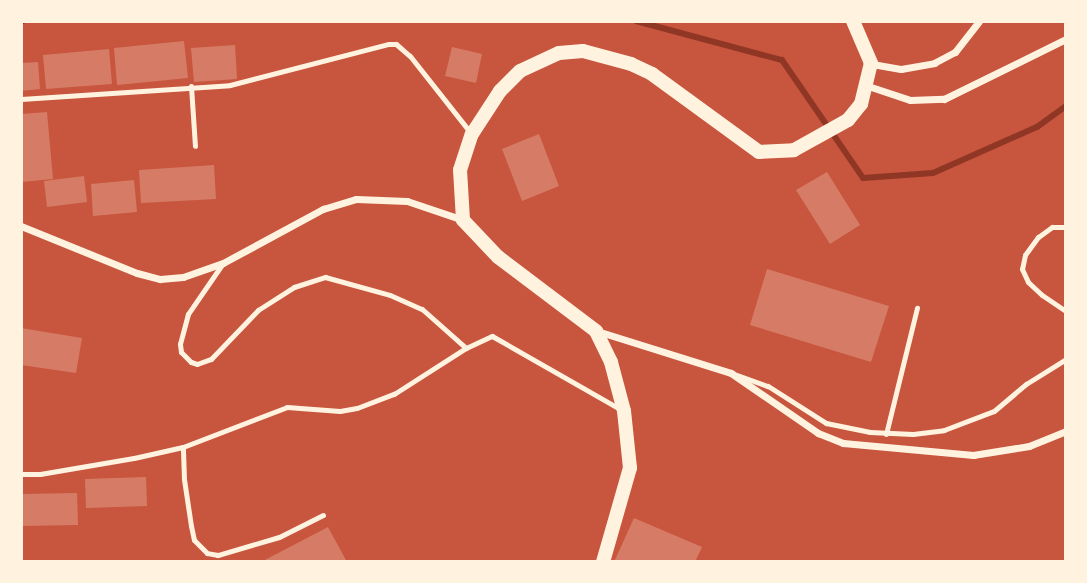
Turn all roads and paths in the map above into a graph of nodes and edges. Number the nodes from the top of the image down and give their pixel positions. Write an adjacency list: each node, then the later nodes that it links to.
1 (853, 21): 4 (main road)
2 (979, 21): 4 (street)
3 (1066, 39): 6 (street)
4 (871, 63): 6 (main road)
5 (191, 86): 7 (lane); 8 (lane); 9 (lane)
6 (868, 86): 8 (main road)
7 (21, 99)
8 (472, 134): 10 (main road)
9 (195, 146)
10 (463, 220): 13 (street); 16 (main road)
11 (21, 226): 13 (street)
12 (1066, 227): 15 (lane)
13 (223, 263): 17 (lane)
14 (916, 308): 22 (lane)
15 (1066, 311)
16 (596, 331): 19 (street); 20 (main road)
17 (466, 348): 20 (lane); 23 (lane)
18 (1066, 359): 22 (lane)
19 (731, 373): 21 (street); 22 (lane)
20 (624, 411): 26 (main road)
21 (1066, 431)
22 (886, 434)
23 (183, 447): 24 (lane); 25 (lane)
24 (21, 474)
25 (323, 515)
26 (603, 562)

